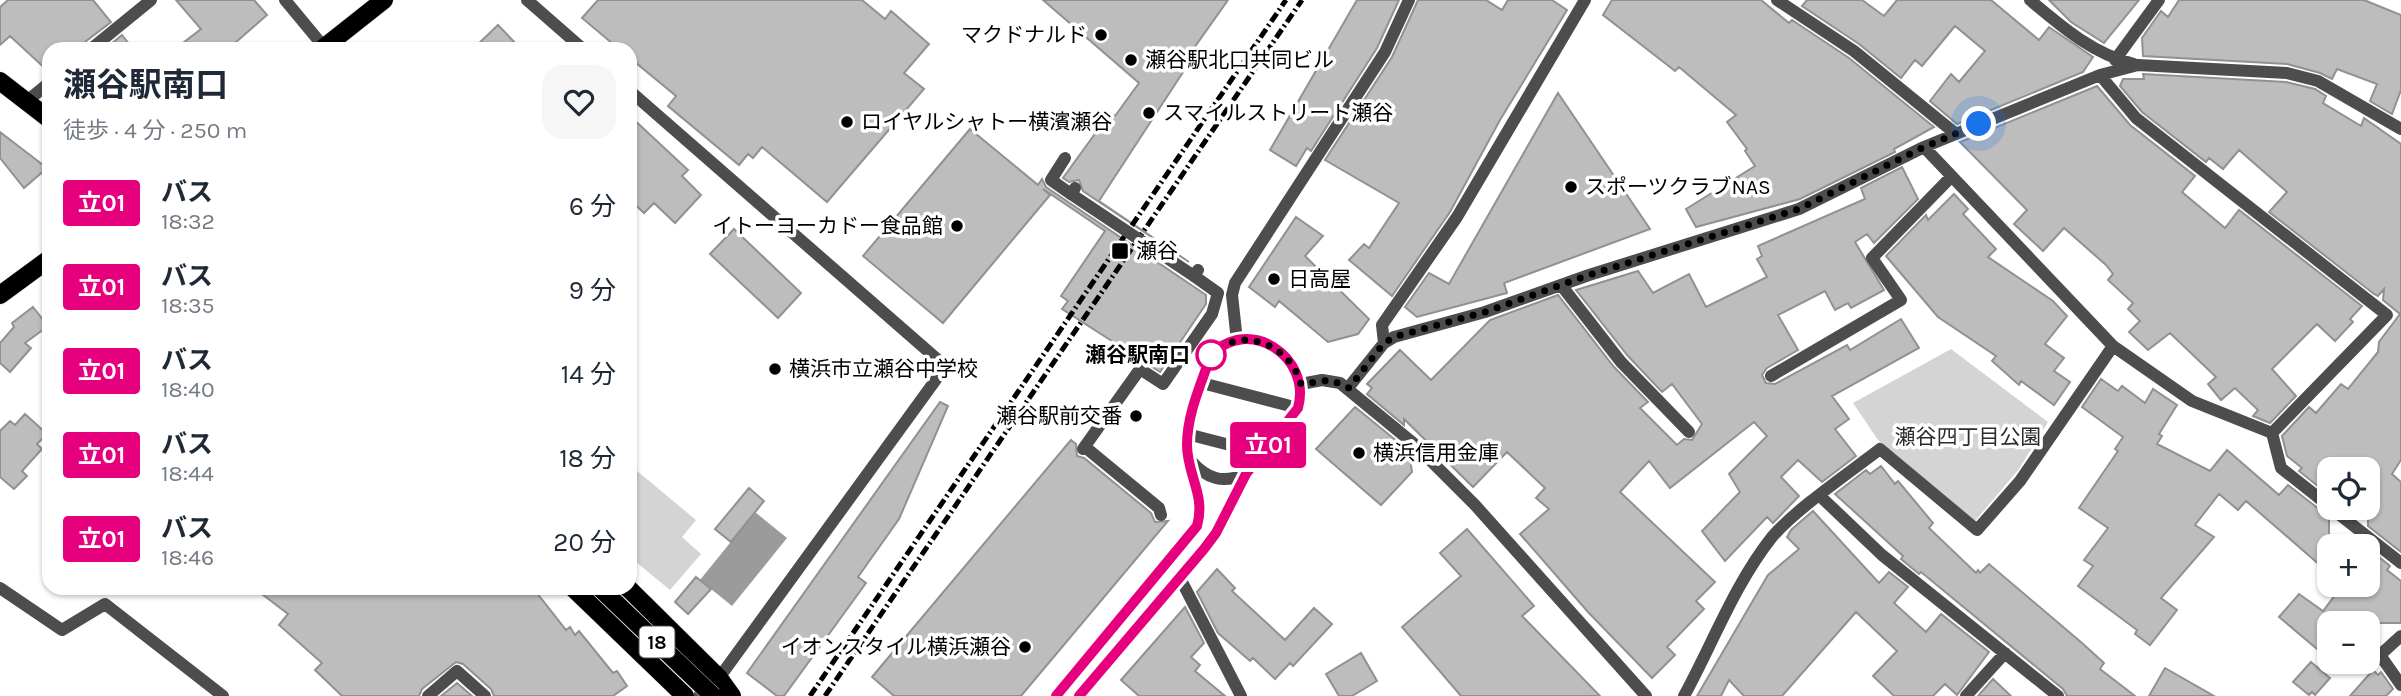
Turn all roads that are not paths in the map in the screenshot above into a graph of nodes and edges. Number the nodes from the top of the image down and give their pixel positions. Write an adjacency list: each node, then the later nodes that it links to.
1 (151, 0): 10 (street)
2 (285, 0): 11 (street)
3 (384, 0): 12 (main road)
4 (527, 0): 13 (street)
5 (1409, 0): 30 (street)
6 (1585, 0): 31 (street)
7 (1777, 0): 23 (street)
8 (2030, 0): 14 (street)
9 (2159, 0): 14 (street)
10 (100, 42)
11 (318, 42)
12 (331, 42)
13 (575, 42)
14 (2115, 60): 15 (street)
15 (2138, 65): 16 (street); 22 (street)
16 (2100, 75): 23 (street); 39 (street)
17 (0, 80): 20 (main road)
18 (42, 89): 20 (street)
19 (637, 97): 56 (street)
20 (27, 101): 21 (main road)
21 (42, 113)
22 (2401, 129)
23 (1956, 134): 24 (street)
24 (1924, 147): 26 (street); 28 (street)
25 (1065, 158): 46 (street, bridge)
26 (1951, 177): 32 (street); 33 (street)
27 (42, 264): 29 (main road)
28 (1561, 285): 31 (street); 38 (street)
29 (0, 295)
30 (1237, 341): 34 (street); 35 (street)
31 (1384, 343): 36 (street)
32 (2113, 346): 39 (street); 44 (street)
33 (1771, 376)
34 (1202, 383): 37 (street); 40 (street)
35 (1301, 384): 36 (street); 37 (street)
36 (1349, 388): 68 (street)
37 (1298, 408): 41 (street)
38 (1689, 432)
39 (2272, 433): 45 (street)
40 (1187, 434): 41 (street); 42 (street)
41 (1261, 453): 43 (street)
42 (1188, 459): 43 (street); 65 (street)
43 (1246, 474): 49 (street)
44 (1820, 496): 55 (street); 69 (street)
45 (2317, 497)
46 (1161, 515)
47 (2346, 520): 48 (street)
48 (2401, 563)
49 (1180, 578): 66 (street); 67 (street)
50 (0, 588): 58 (street)
51 (580, 595): 61 (main road, 18)
52 (607, 595): 63 (main road, 18, bridge)
53 (635, 595): 56 (main road, 18)
54 (2401, 636): 57 (street)
55 (2005, 653): 70 (street); 71 (street)
56 (719, 678): 62 (street); 64 (main road, 18)
57 (2401, 685)
58 (223, 696)
59 (428, 696): 60 (street)
60 (485, 696)
61 (685, 696)
62 (699, 696)
63 (713, 696)
64 (732, 696)
65 (1056, 696)
66 (1079, 696)
67 (1241, 696)
68 (1646, 696)
69 (1684, 696)
70 (1966, 696)
71 (2058, 696)

